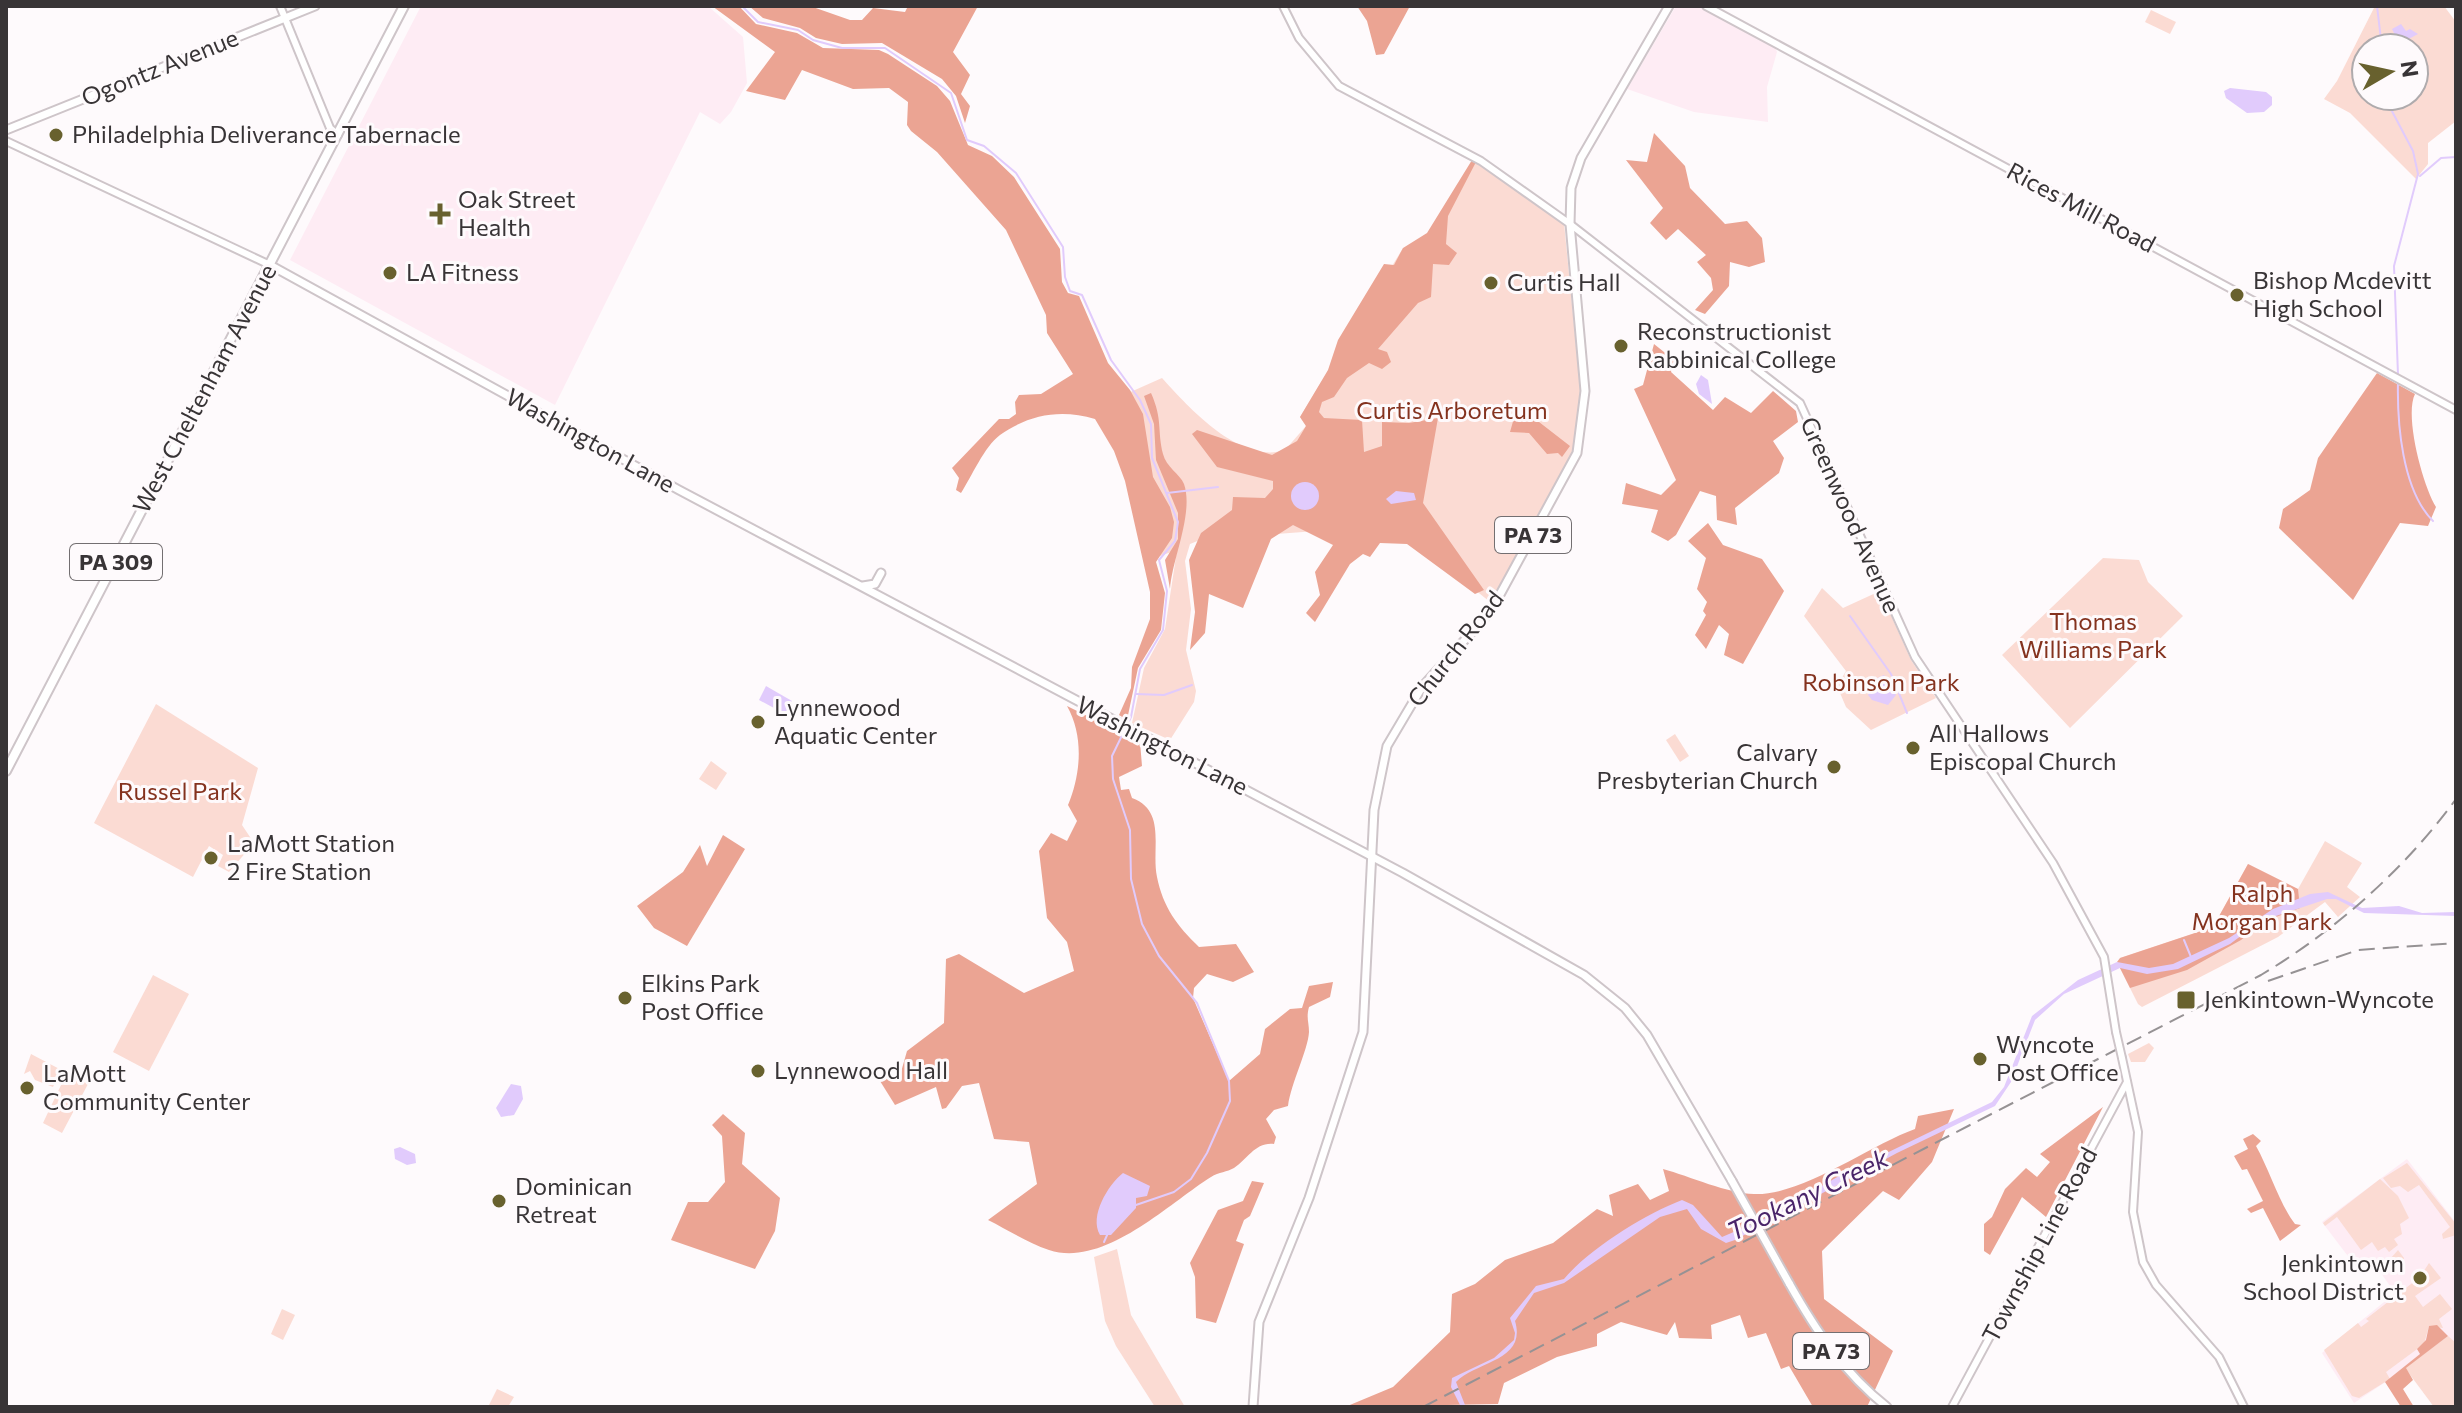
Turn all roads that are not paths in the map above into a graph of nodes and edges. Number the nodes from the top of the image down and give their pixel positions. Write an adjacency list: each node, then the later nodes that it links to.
1 (280, 6): 7 (main road)
2 (315, 6): 7 (main road, Ogontz Avenue)
3 (404, 6): 9 (highway, West Cheltenham Avenue / PA 309)
4 (1283, 6): 11 (main road, Greenwood Avenue)
5 (1669, 6): 11 (main road, Church Road / PA 73)
6 (1706, 6): 13 (main road, Rices Mill Road)
7 (285, 18): 8 (main road, Ogontz Avenue); 9 (main road)
8 (6, 130)
9 (338, 135): 12 (highway, West Cheltenham Avenue / PA 309)
10 (6, 141): 12 (main road)
11 (1570, 224): 17 (main road, Church Road / PA 73); 18 (main road, Greenwood Avenue, bridge)
12 (270, 265): 15 (main road, Washington Lane); 16 (highway, West Cheltenham Avenue / PA 309)
13 (2456, 410)
14 (881, 573): 15 (main road)
15 (861, 587): 17 (main road, Washington Lane)
16 (6, 771)
17 (1372, 857): 21 (main road, Church Road); 22 (main road, Washington Lane / PA 73, bridge)
18 (2127, 1082): 19 (main road, Township Line Road); 20 (main road, Greenwood Avenue)
19 (2111, 1112): 20 (main road); 23 (main road, Township Line Road)
20 (2134, 1117): 24 (main road, Greenwood Avenue)
21 (1253, 1407)
22 (1887, 1407)
23 (1952, 1407)
24 (2244, 1407)

